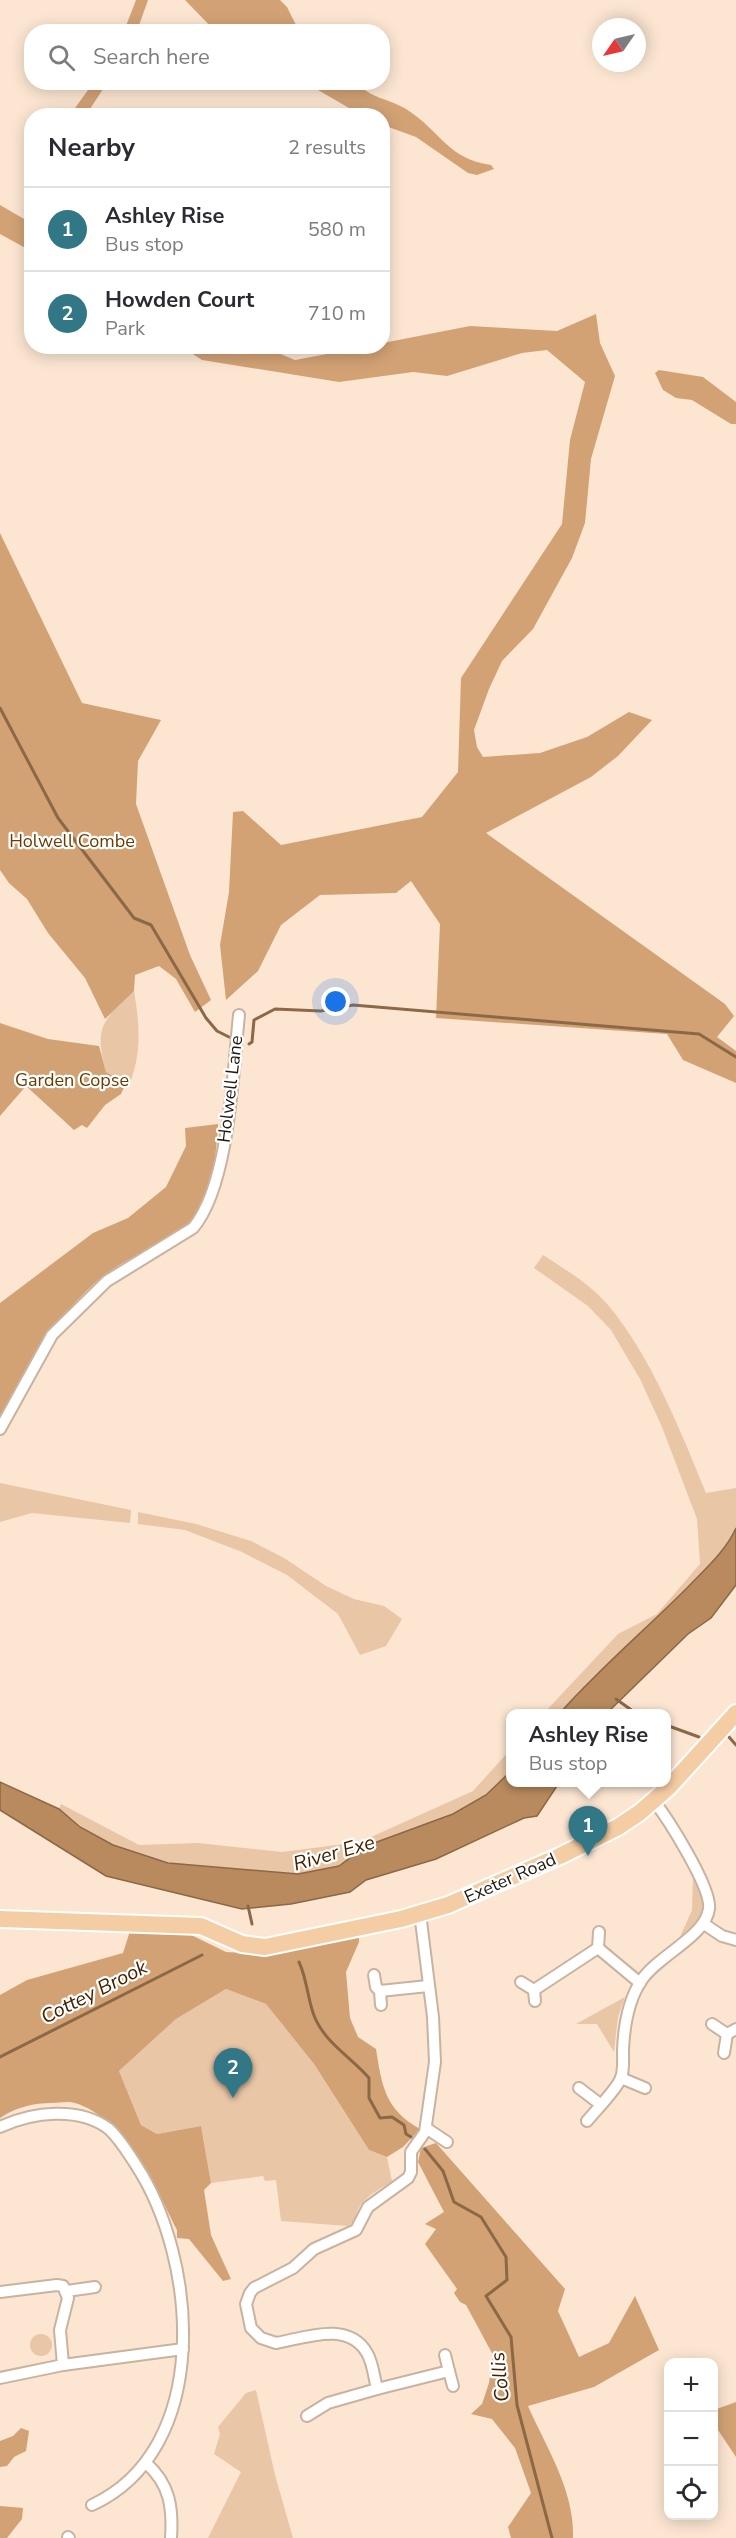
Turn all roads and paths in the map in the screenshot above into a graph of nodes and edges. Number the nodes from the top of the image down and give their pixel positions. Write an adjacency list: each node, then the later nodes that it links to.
1 (239, 1015): 2 (street, Holwell Lane)
2 (0, 1429)
3 (736, 1713): 4 (main road, Exeter Road)
4 (671, 1783)
5 (667, 1787): 6 (main road, Exeter Road)
6 (654, 1801): 7 (main road, Exeter Road); 9 (street)
7 (420, 1913): 8 (main road, Exeter Road); 16 (street)
8 (0, 1919)
9 (704, 1924): 11 (street); 15 (street)
10 (599, 1932): 12 (street)
11 (736, 1940)
12 (598, 1948): 14 (street); 15 (street)
13 (374, 1976): 17 (street)
14 (521, 1982)
15 (640, 1983): 22 (street)
16 (428, 1986): 17 (street); 28 (street)
17 (380, 1991): 18 (street)
18 (381, 2005)
19 (712, 2024): 20 (street)
20 (732, 2032): 21 (street)
21 (724, 2053)
22 (621, 2078): 24 (street); 25 (street)
23 (579, 2088): 25 (street)
24 (645, 2088)
25 (600, 2104): 26 (street)
26 (587, 2121)
27 (0, 2127): 33 (street)
28 (426, 2128): 29 (street); 39 (street)
29 (447, 2142)
30 (95, 2287): 31 (street)
31 (67, 2291): 32 (street); 35 (street)
32 (0, 2292)
33 (183, 2349): 35 (street); 41 (street)
34 (445, 2355): 36 (street)
35 (63, 2365): 37 (street)
36 (449, 2372): 38 (street); 39 (street)
37 (0, 2378)
38 (453, 2386)
39 (377, 2389): 40 (street)
40 (307, 2416)
41 (146, 2463): 42 (street); 43 (street)
42 (92, 2505)
43 (171, 2538)

